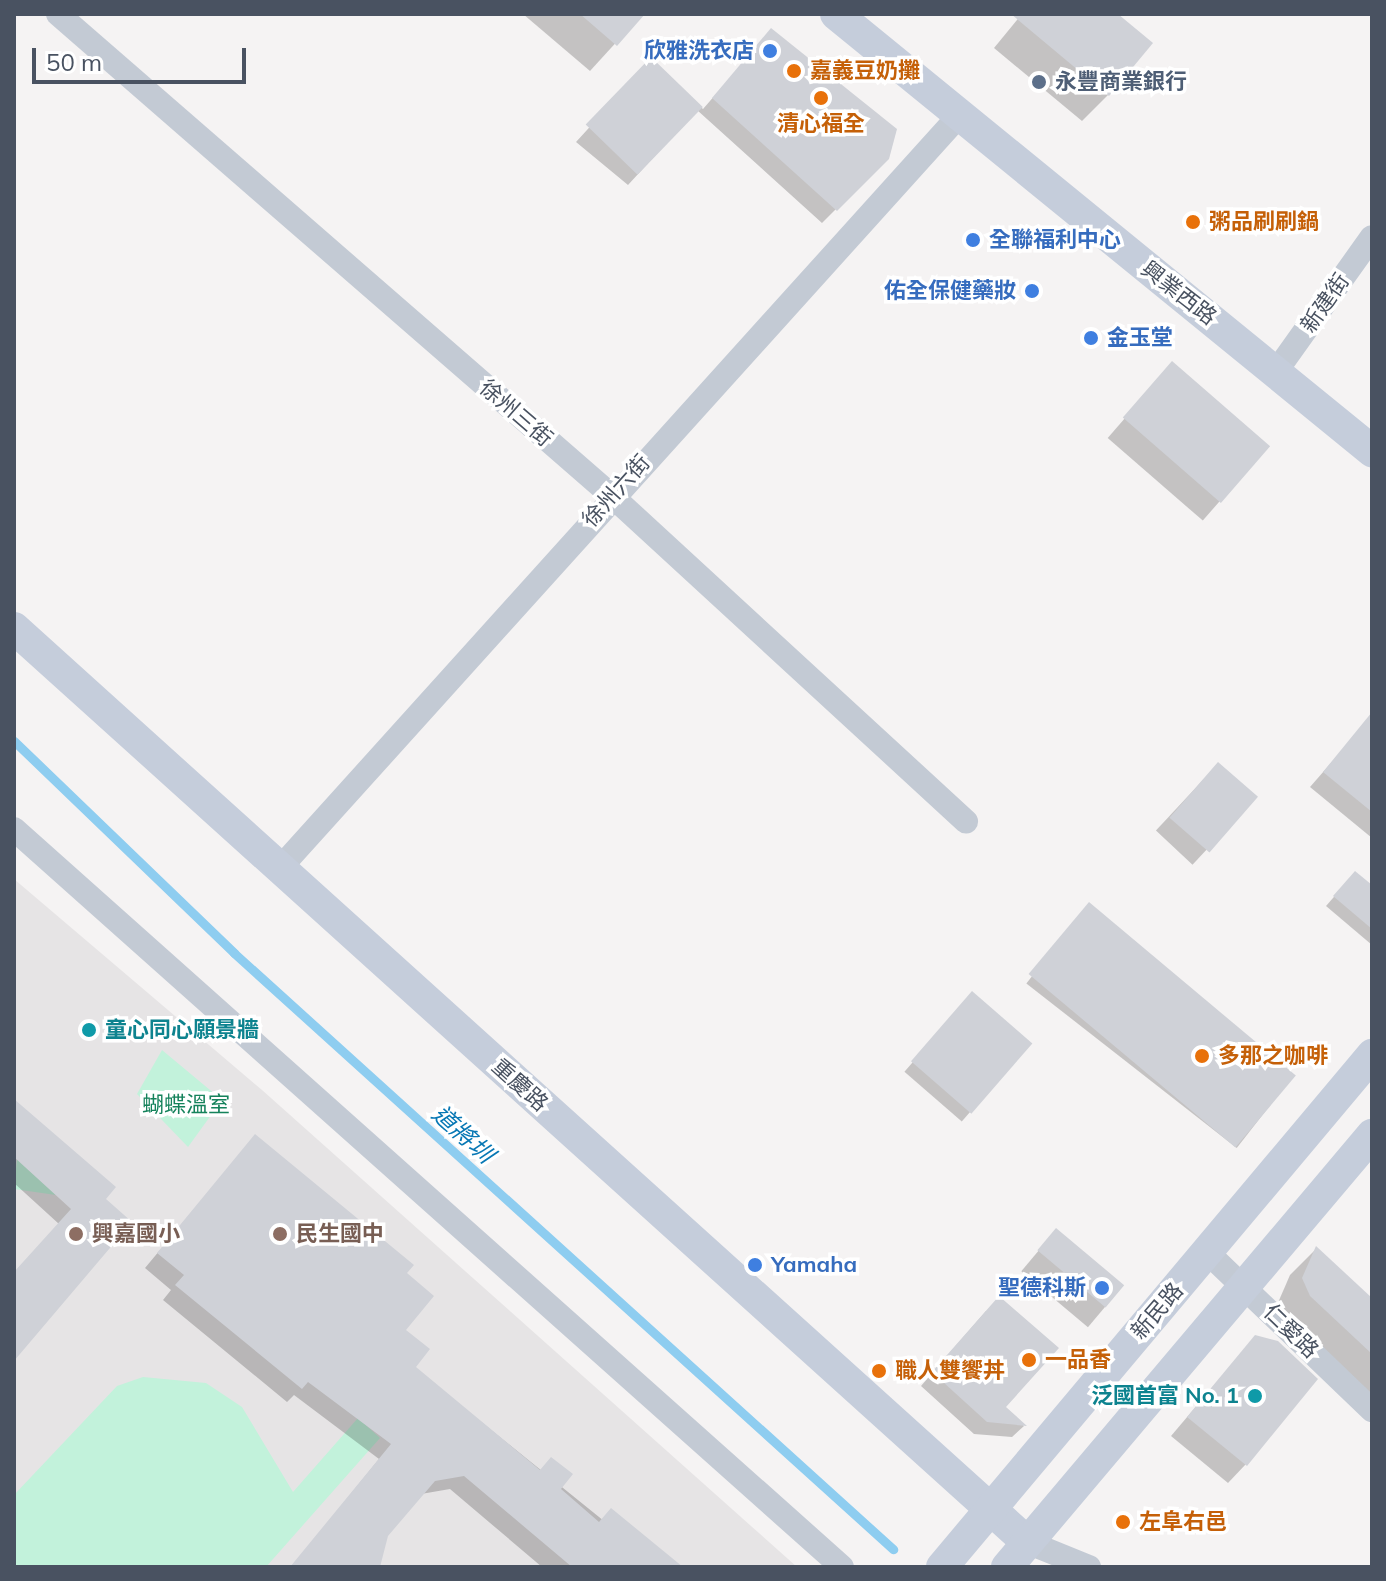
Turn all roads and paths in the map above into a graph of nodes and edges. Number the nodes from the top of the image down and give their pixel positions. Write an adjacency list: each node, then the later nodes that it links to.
1 (58, 14): 7 (street, 徐州三街)
2 (836, 14): 3 (street, 興業西路)
3 (957, 118): 5 (street, 興業西路); 7 (street, 徐州六街)
4 (1372, 237): 5 (street, 新建街)
5 (1277, 370): 6 (street, 興業西路)
6 (1372, 451)
7 (612, 496): 9 (street, 徐州三街); 11 (street, 徐州六街)
8 (14, 628): 11 (street, 重慶路)
9 (966, 822)
10 (14, 829): 20 (street)
11 (280, 868): 17 (street, 重慶路)
12 (1372, 1055): 14 (street, 新民路)
13 (1372, 1135): 15 (street)
14 (1208, 1253): 15 (street, 仁愛路); 17 (street, 新民路)
15 (1244, 1285): 16 (street, 仁愛路); 18 (street)
16 (1372, 1410)
17 (990, 1508): 18 (street, 重慶路); 19 (street, 新民路)
18 (1027, 1542): 21 (street); 22 (street)
19 (947, 1561)
20 (842, 1567)
21 (1007, 1567)
22 (1089, 1567)

